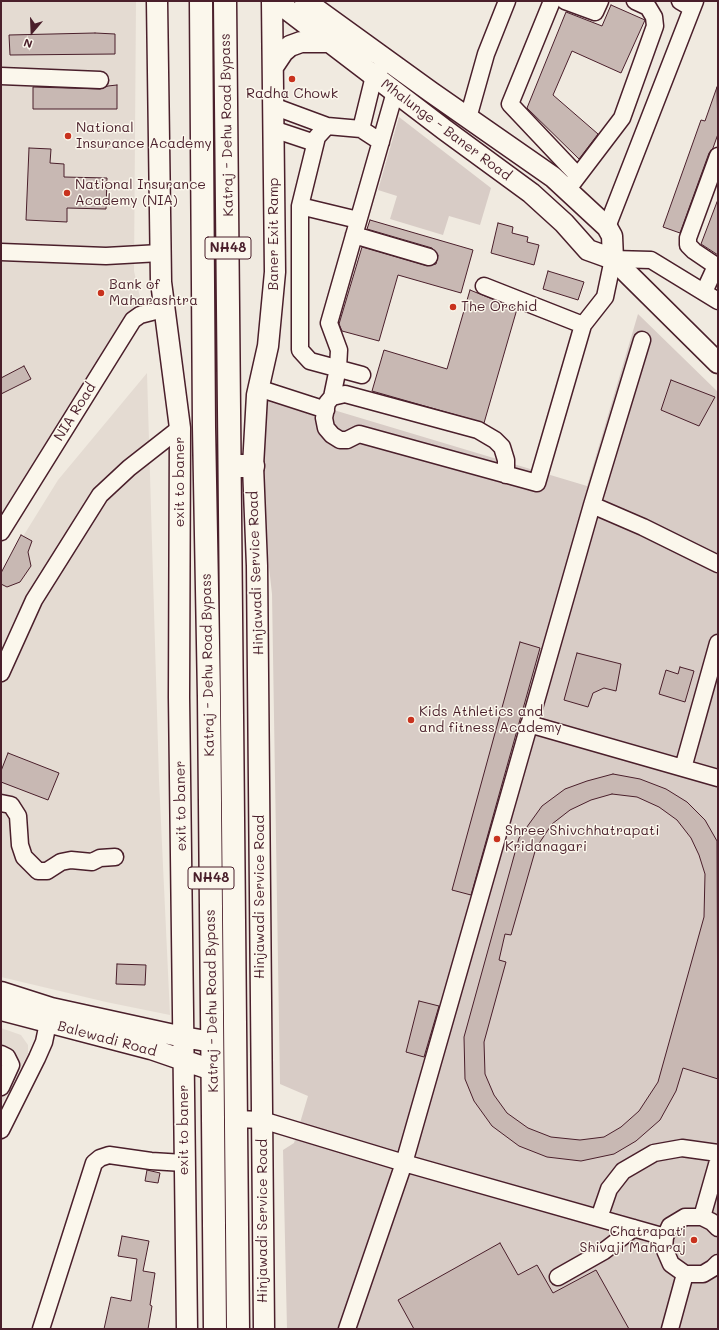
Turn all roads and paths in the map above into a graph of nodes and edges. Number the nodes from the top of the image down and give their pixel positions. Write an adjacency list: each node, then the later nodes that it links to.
1 (157, 1): 34 (main road)
2 (201, 1): 49 (highway, Katraj - Dehu Road Bypass / NH48)
3 (225, 1): 51 (highway, Katraj - Dehu Road Bypass / NH48)
4 (272, 1): 15 (main road, Baner Exit Ramp)
5 (276, 1): 13 (main road, Mhalunge - Baner Road)
6 (305, 1): 14 (main road, Mhalunge - Baner Road)
7 (507, 1): 21 (street)
8 (552, 1): 29 (street)
9 (565, 1): 10 (street)
10 (600, 1)
11 (635, 1): 29 (street)
12 (689, 3): 32 (street)
13 (329, 42): 15 (main road); 17 (main road, Mhalunge - Baner Road)
14 (387, 61): 17 (street); 21 (main road, Mhalunge - Baner Road)
15 (273, 67): 20 (main road, Baner Exit Ramp)
16 (1, 76): 18 (street)
17 (374, 76): 19 (main road, Mhalunge - Baner Road); 24 (street)
18 (100, 80)
19 (395, 92): 25 (main road, Mhalunge - Baner Road); 26 (street)
20 (273, 106): 22 (street); 23 (main road, Baner Exit Ramp)
21 (463, 115): 25 (main road); 29 (main road, Mhalunge - Baner Road)
22 (328, 126): 24 (street); 27 (street)
23 (273, 129): 27 (street); 47 (main road, Baner Exit Ramp)
24 (361, 129): 26 (street)
25 (445, 130): 36 (main road, Mhalunge - Baner Road)
26 (381, 142): 31 (street)
27 (315, 143): 30 (street)
28 (716, 166): 37 (street)
29 (573, 182): 32 (main road, Mhalunge - Baner Road)
30 (300, 206): 31 (street); 45 (street)
31 (356, 227): 35 (street); 45 (street)
32 (607, 227): 36 (main road, Mhalunge - Baner Road)
33 (1, 252): 34 (street)
34 (160, 253): 41 (main road)
35 (429, 257)
36 (613, 259): 39 (street); 42 (street); 44 (main road, Mhalunge - Baner Road)
37 (717, 266): 39 (street)
38 (484, 286): 42 (street)
39 (704, 292): 40 (street)
40 (718, 301)
41 (163, 309): 50 (main road); 55 (street, NIA Road)
42 (583, 325): 53 (street)
43 (642, 340): 54 (street)
44 (718, 362)
45 (338, 368): 46 (street); 48 (street)
46 (362, 375)
47 (258, 388): 48 (street); 52 (main road, Baner Exit Ramp)
48 (329, 404): 53 (street); 53 (street)
49 (204, 427): 50 (main road); 70 (highway, Katraj - Dehu Road Bypass / NH48)
50 (180, 428): 58 (street); 69 (main road, exit to baner)
51 (230, 466): 52 (highway); 64 (highway, Katraj - Dehu Road Bypass / NH48)
52 (253, 466): 65 (main road, Hinjawadi Service Road)
53 (506, 474)
54 (592, 505): 56 (street); 59 (street)
55 (1, 532)
56 (718, 564)
57 (718, 643): 60 (street)
58 (1, 673)
59 (529, 724): 60 (street); 81 (street)
60 (683, 768): 61 (street)
61 (718, 778)
62 (1, 803): 63 (street)
63 (115, 857)
64 (235, 927): 65 (main road); 75 (highway, Katraj - Dehu Road Bypass / NH48)
65 (260, 928): 76 (main road, Hinjawadi Service Road)
66 (1, 992): 69 (main road, Balewadi Road)
67 (1, 1010): 68 (main road, Balewadi Road)
68 (48, 1023): 72 (main road, Balewadi Road); 77 (street)
69 (183, 1037): 70 (main road, Balewadi Road); 72 (main road, exit to baner)
70 (212, 1042): 73 (highway, Katraj - Dehu Road Bypass / NH48)
71 (1, 1054): 74 (street)
72 (184, 1060): 73 (main road, Balewadi Road); 80 (main road, exit to baner)
73 (212, 1070): 92 (highway, Katraj - Dehu Road Bypass / NH48)
74 (1, 1087)
75 (236, 1119): 76 (street); 93 (highway, Katraj - Dehu Road Bypass / NH48)
76 (262, 1120): 81 (street); 94 (main road, Hinjawadi Service Road)
77 (1, 1130)
78 (718, 1153): 83 (street)
79 (718, 1161): 82 (street)
80 (184, 1163): 90 (street); 91 (main road, exit to baner)
81 (404, 1163): 83 (street); 95 (street)
82 (702, 1217): 85 (street); 86 (street)
83 (599, 1218): 84 (street)
84 (634, 1228): 86 (street); 89 (street)
85 (718, 1228)
86 (665, 1237): 88 (street)
87 (718, 1262): 88 (street)
88 (685, 1274): 96 (street)
89 (558, 1277)
90 (41, 1329)
91 (187, 1329)
92 (215, 1329)
93 (238, 1329)
94 (264, 1329)
95 (347, 1329)
96 (670, 1329)

